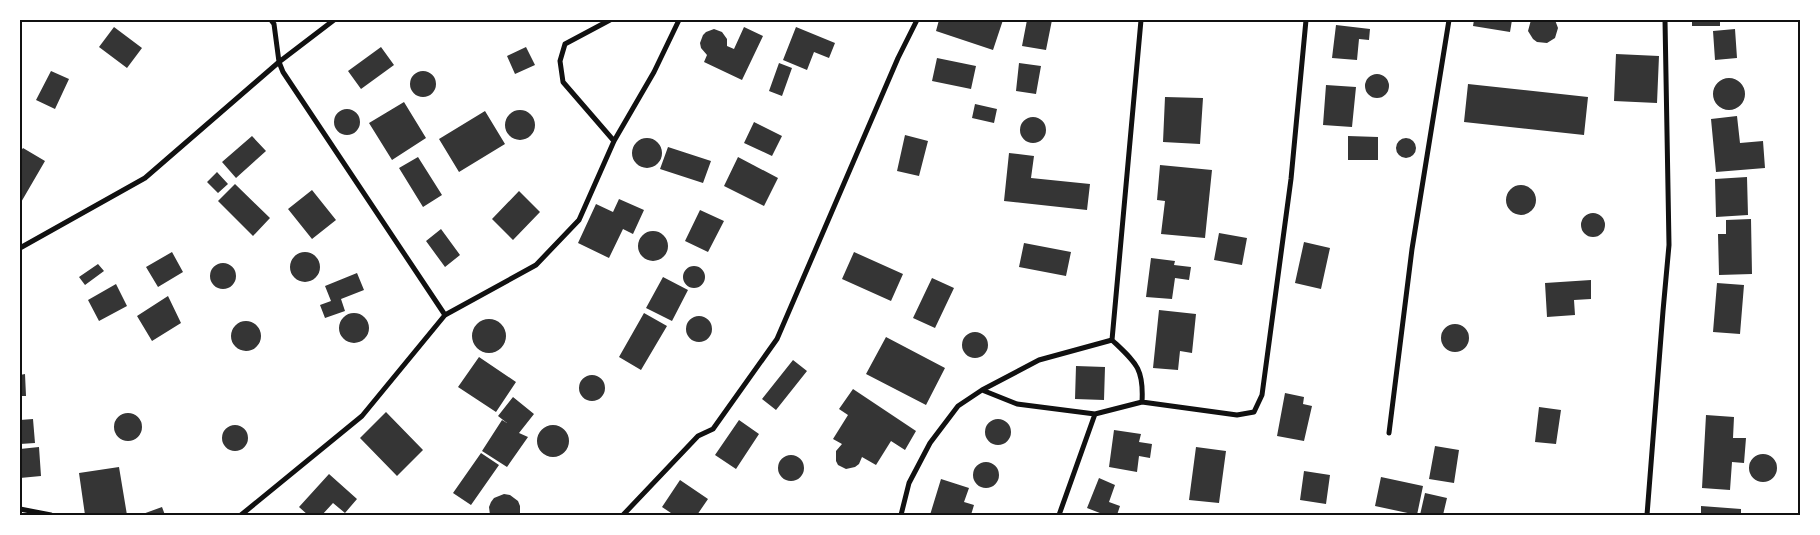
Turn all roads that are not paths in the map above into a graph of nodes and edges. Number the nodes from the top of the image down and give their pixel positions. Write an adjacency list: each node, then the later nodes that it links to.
1 (271, 20): 10 (street)
2 (334, 20): 10 (street)
3 (610, 20): 11 (street)
4 (679, 20): 11 (street)
5 (917, 20): 22 (street)
6 (1142, 20): 14 (street)
7 (1306, 20): 16 (street)
8 (1449, 20): 18 (street)
9 (1665, 20): 25 (street)
10 (279, 62): 12 (street); 13 (street)
11 (614, 140): 13 (street)
12 (20, 248)
13 (445, 315): 21 (street)
14 (1112, 340): 15 (street); 16 (street)
15 (982, 390): 17 (street); 23 (street)
16 (1142, 402): 17 (street)
17 (1095, 414): 24 (street)
18 (1388, 433)
19 (20, 508): 20 (street)
20 (51, 515)
21 (241, 515)
22 (623, 515)
23 (901, 515)
24 (1059, 515)
25 (1646, 515)

